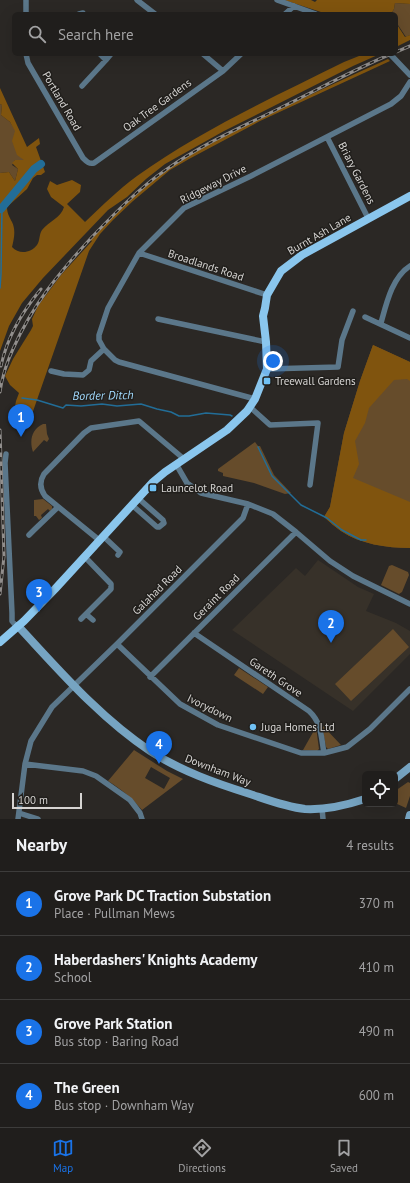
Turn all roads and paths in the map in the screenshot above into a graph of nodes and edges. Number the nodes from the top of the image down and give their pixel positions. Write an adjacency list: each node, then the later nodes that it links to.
1 (26, 0): 5 (street)
2 (137, 0): 6 (street)
3 (277, 0): 4 (street)
4 (294, 6): 7 (street); 8 (street)
5 (26, 12)
6 (151, 12)
7 (287, 12)
8 (310, 12)
9 (26, 56): 21 (street, Portland Road)
10 (102, 56): 15 (street)
11 (109, 56): 15 (street)
12 (204, 56): 16 (street)
13 (239, 56): 16 (street, Oak Tree Gardens)
14 (392, 56): 17 (street)
15 (106, 60): 19 (street)
16 (223, 71): 21 (street, Oak Tree Gardens)
17 (410, 76)
18 (410, 82): 20 (street, Ridgeway Drive)
19 (82, 86)
20 (327, 137): 23 (street, Briary Gardens); 24 (street, Ridgeway Drive)
21 (83, 158)
22 (410, 196): 23 (main road, Burnt Ash Lane)
23 (368, 218): 26 (main road, Burnt Ash Lane)
24 (139, 253): 26 (street, Broadlands Road); 33 (street, Ridgeway Drive)
25 (410, 266): 30 (street)
26 (267, 295): 32 (main road, Burnt Ash Lane)
27 (353, 311): 34 (street)
28 (365, 317): 30 (street)
29 (158, 319): 32 (street)
30 (381, 324): 31 (street)
31 (410, 338)
32 (266, 342): 34 (main road, Burnt Ash Lane)
33 (104, 349): 35 (street); 36 (street)
34 (267, 369): 36 (main road, Burnt Ash Lane)
35 (52, 371)
36 (255, 399): 37 (main road, Burnt Ash Lane)
37 (250, 407): 39 (main road, Burnt Ash Lane); 41 (street)
38 (6, 454): 55 (street)
39 (184, 459): 40 (main road, Burnt Ash Lane); 45 (street)
40 (176, 464): 42 (main road, Burnt Ash Lane); 43 (street)
41 (310, 485)
42 (138, 498): 44 (main road, Burnt Ash Lane); 44 (street)
43 (248, 504): 46 (street); 58 (street, Galahad Road)
44 (132, 505): 48 (main road, Burnt Ash Lane)
45 (58, 507): 47 (street); 48 (street)
46 (296, 532): 51 (street); 56 (street, Geraint Road)
47 (29, 535)
48 (101, 538): 49 (street); 50 (main road, Burnt Ash Lane)
49 (120, 552)
50 (85, 557): 52 (street); 55 (main road, Burnt Ash Lane)
51 (410, 604)
52 (86, 614): 53 (street); 54 (street)
53 (80, 619)
54 (93, 620)
55 (17, 626): 57 (main road, Burnt Ash Lane); 60 (street, Downham Way)
56 (194, 633): 59 (street, Geraint Road); 62 (street, Gareth Grove)
57 (0, 642)
58 (117, 644): 59 (street, Ivorydown); 60 (street, Galahad Road)
59 (150, 677): 62 (street, Ivorydown)
60 (74, 686): 63 (street, Galahad Road); 67 (street, Downham Way)
61 (410, 689): 62 (street, Ivorydown)
62 (324, 753)
63 (25, 764): 69 (street, Galahad Road); 71 (street)
64 (410, 767): 65 (street)
65 (398, 777)
66 (362, 800): 67 (street, Downham Way)
67 (322, 808): 72 (street)
68 (410, 815): 73 (street)
69 (18, 816): 70 (street)
70 (38, 819)
71 (142, 819)
72 (323, 819)
73 (409, 819)

